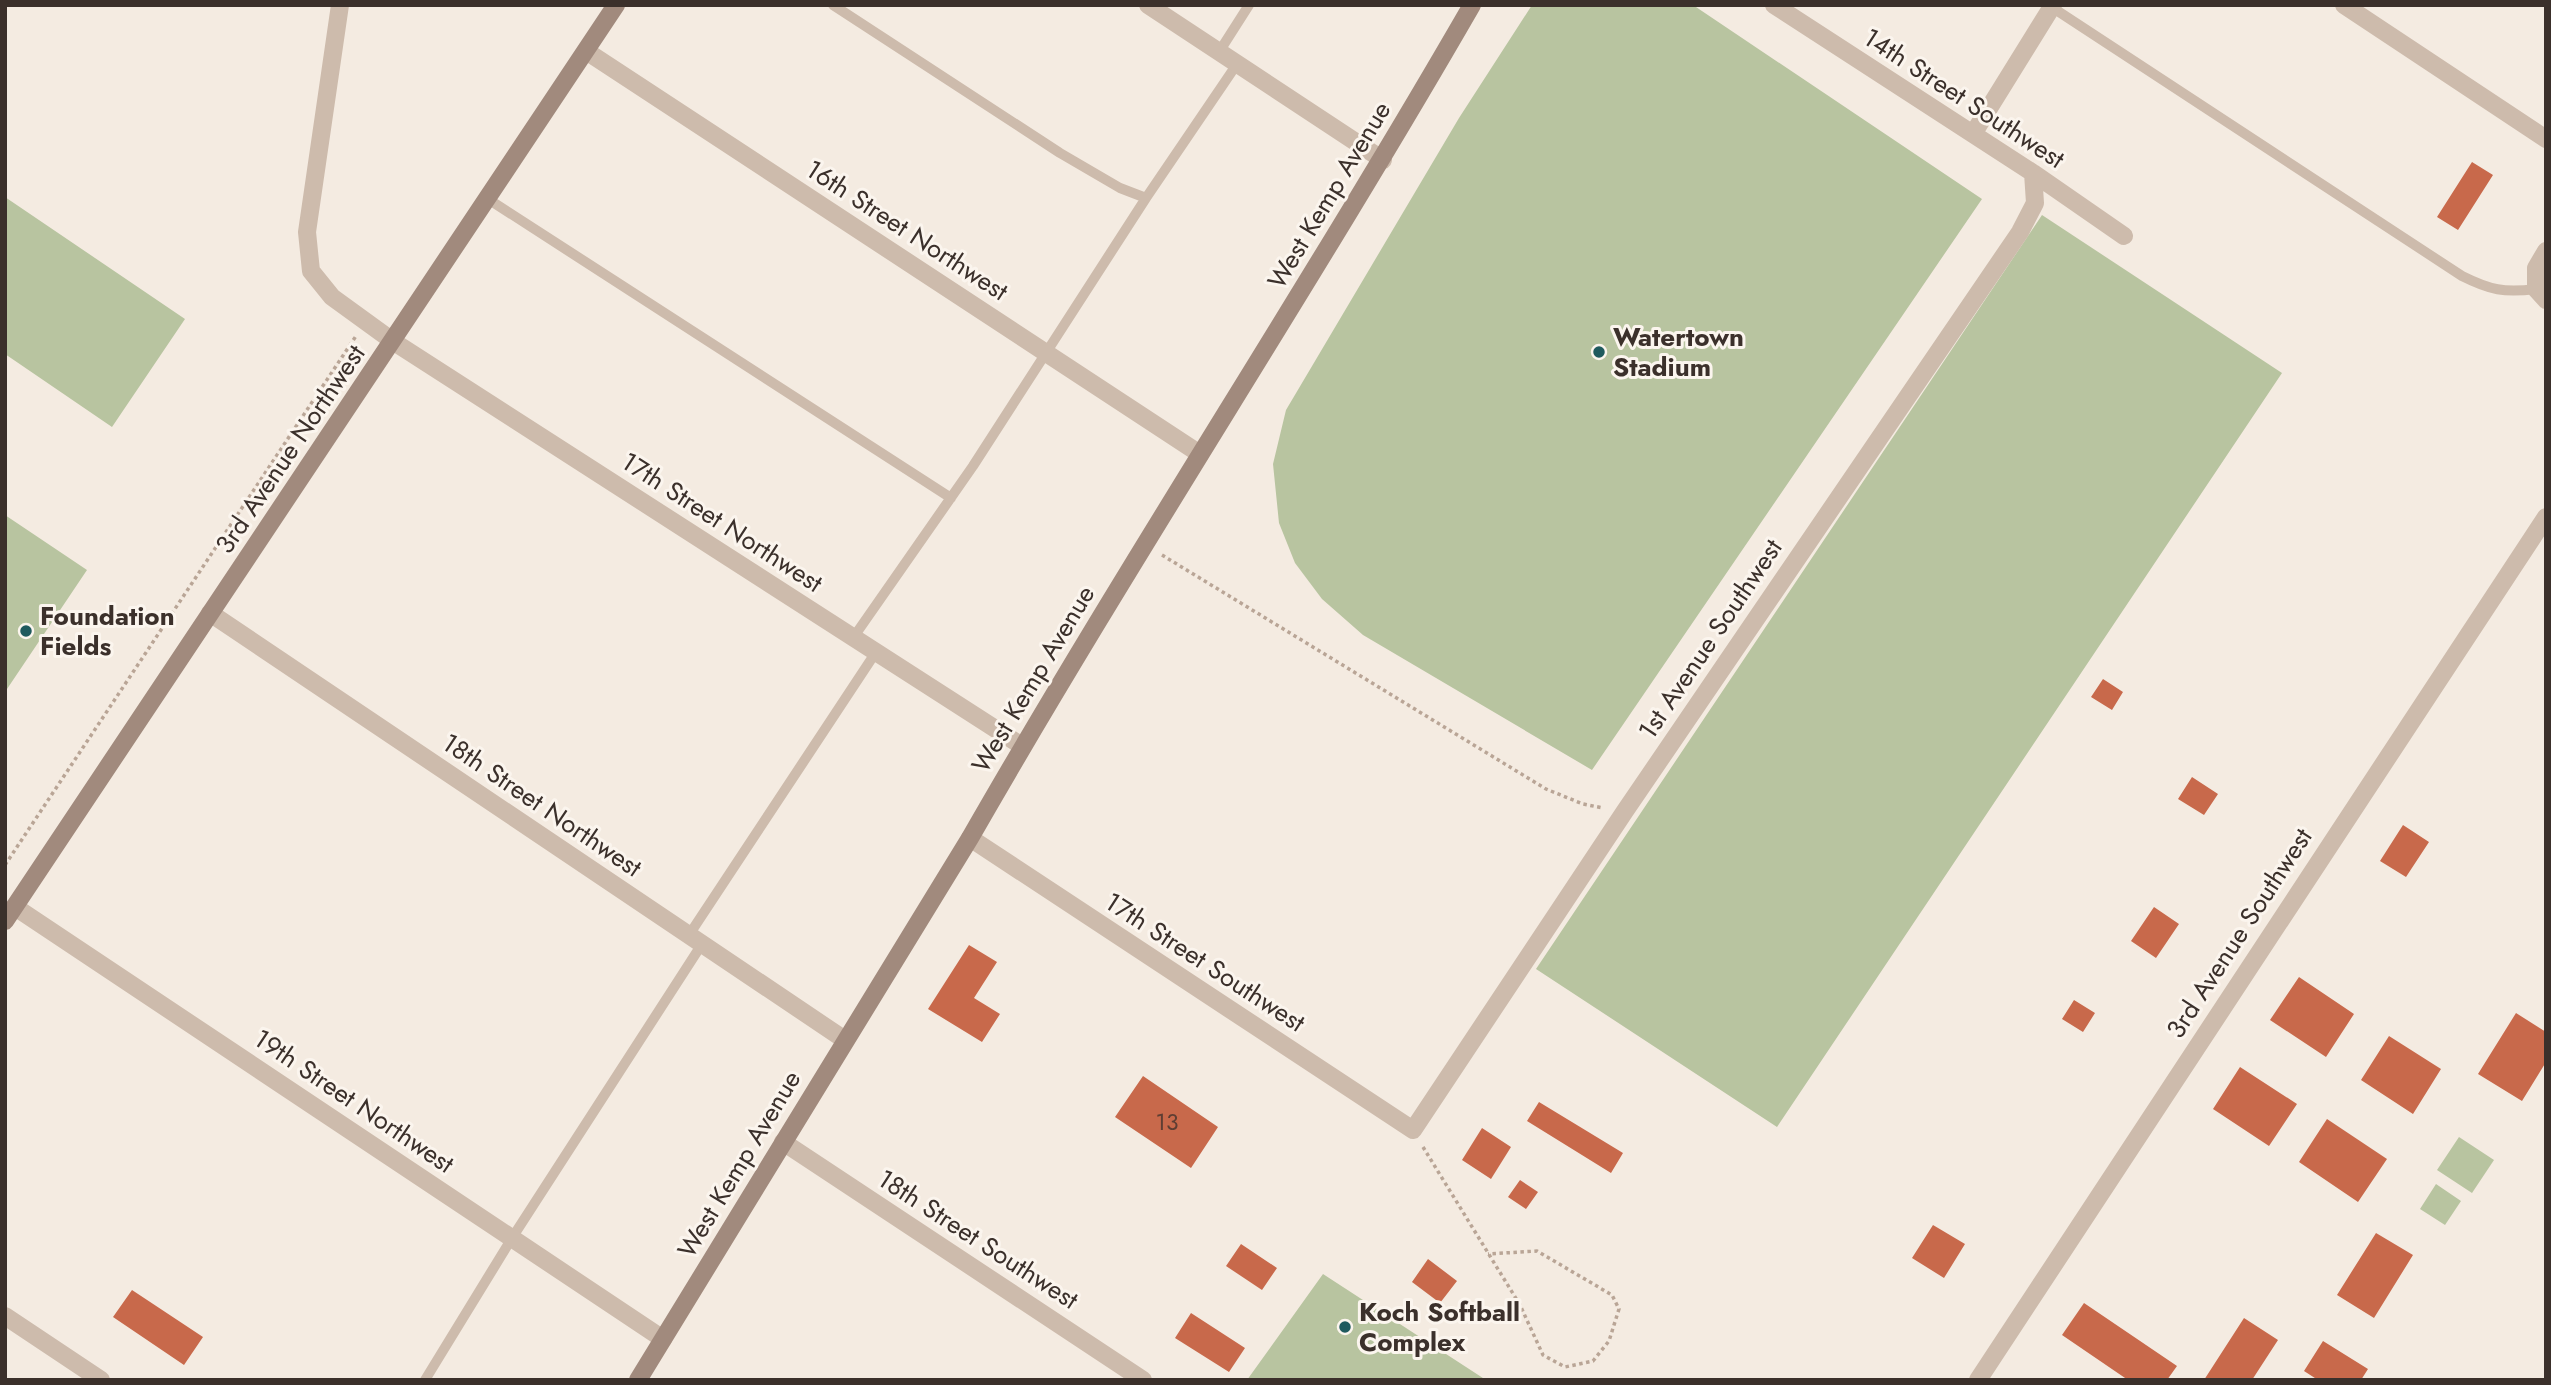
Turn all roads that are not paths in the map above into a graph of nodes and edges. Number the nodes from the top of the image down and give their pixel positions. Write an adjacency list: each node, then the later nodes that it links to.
1 (340, 5): 22 (street, 17th Street Northwest)
2 (616, 5): 10 (street, 3rd Avenue Northwest)
3 (833, 5): 17 (lane)
4 (1148, 5): 11 (street)
5 (1249, 5): 11 (lane)
6 (1472, 5): 15 (street, West Kemp Avenue)
7 (1774, 5): 13 (street, 14th Street Southwest)
8 (2344, 5): 14 (street)
9 (2051, 6): 13 (street); 21 (lane)
10 (586, 51): 18 (street, 3rd Avenue Northwest); 23 (street, 16th Street Northwest)
11 (1219, 52): 12 (street)
12 (1237, 64): 15 (street); 17 (lane)
13 (1973, 134): 16 (street, 14th Street Southwest)
14 (2546, 139)
15 (1383, 159): 24 (street, West Kemp Avenue)
16 (2033, 173): 19 (street, 14th Street Southwest); 35 (street, 1st Avenue Southwest)
17 (1146, 198): 23 (lane)
18 (488, 199): 22 (street, 3rd Avenue Northwest); 25 (lane)
19 (2124, 236)
20 (2546, 251): 21 (street)
21 (2541, 295)
22 (394, 342): 27 (street, 3rd Avenue Northwest); 28 (street, 17th Street Northwest)
23 (1046, 353): 24 (street, 16th Street Northwest); 25 (lane)
24 (1200, 454): 30 (street, West Kemp Avenue)
25 (951, 498): 28 (lane)
26 (2546, 517): 44 (street, 3rd Avenue Southwest)
27 (210, 613): 32 (street, 3rd Avenue Northwest); 33 (street, 18th Street Northwest)
28 (853, 638): 29 (street, 17th Street Northwest)
29 (876, 652): 30 (street, 17th Street Northwest); 33 (lane)
30 (1022, 746): 31 (street, West Kemp Avenue)
31 (970, 838): 34 (street, West Kemp Avenue); 35 (street, 17th Street Southwest)
32 (10, 914): 37 (street, 19th Street Northwest)
33 (695, 939): 34 (street, 18th Street Northwest); 37 (lane)
34 (845, 1040): 36 (street, West Kemp Avenue)
35 (1412, 1130)
36 (783, 1142): 39 (street, West Kemp Avenue); 43 (street, 18th Street Southwest)
37 (512, 1238): 39 (street, 19th Street Northwest); 41 (lane)
38 (5, 1316): 40 (street)
39 (663, 1339): 42 (street, West Kemp Avenue)
40 (101, 1380)
41 (425, 1380)
42 (638, 1380)
43 (1143, 1380)
44 (1978, 1380)

